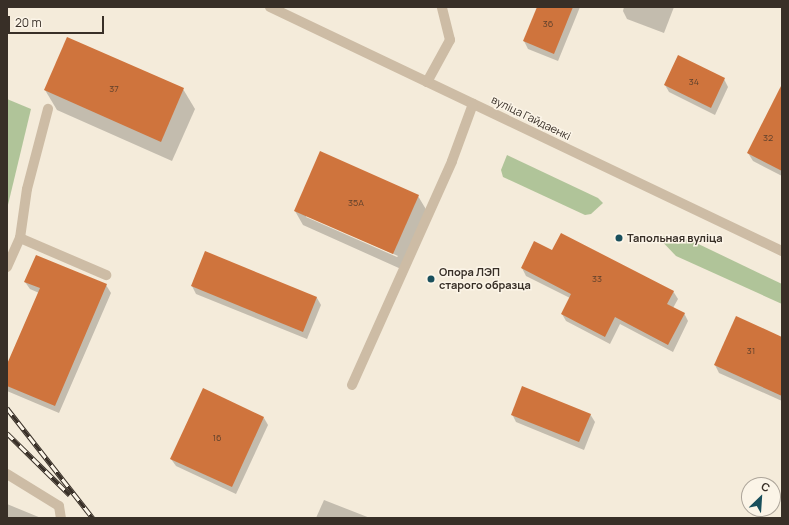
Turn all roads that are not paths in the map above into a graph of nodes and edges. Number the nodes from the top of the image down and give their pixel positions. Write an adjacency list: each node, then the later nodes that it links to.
1 (270, 7): 3 (street, вуліца Гайдаенкі)
2 (442, 7): 3 (street)
3 (427, 82): 4 (street, вуліца Гайдаенкі)
4 (473, 104): 7 (street, вуліца Гайдаенкі); 10 (street)
5 (48, 109): 6 (street)
6 (20, 238): 8 (street); 9 (street)
7 (782, 251)
8 (7, 267)
9 (106, 275)
10 (352, 385)
11 (7, 474): 12 (street)
12 (61, 518)

